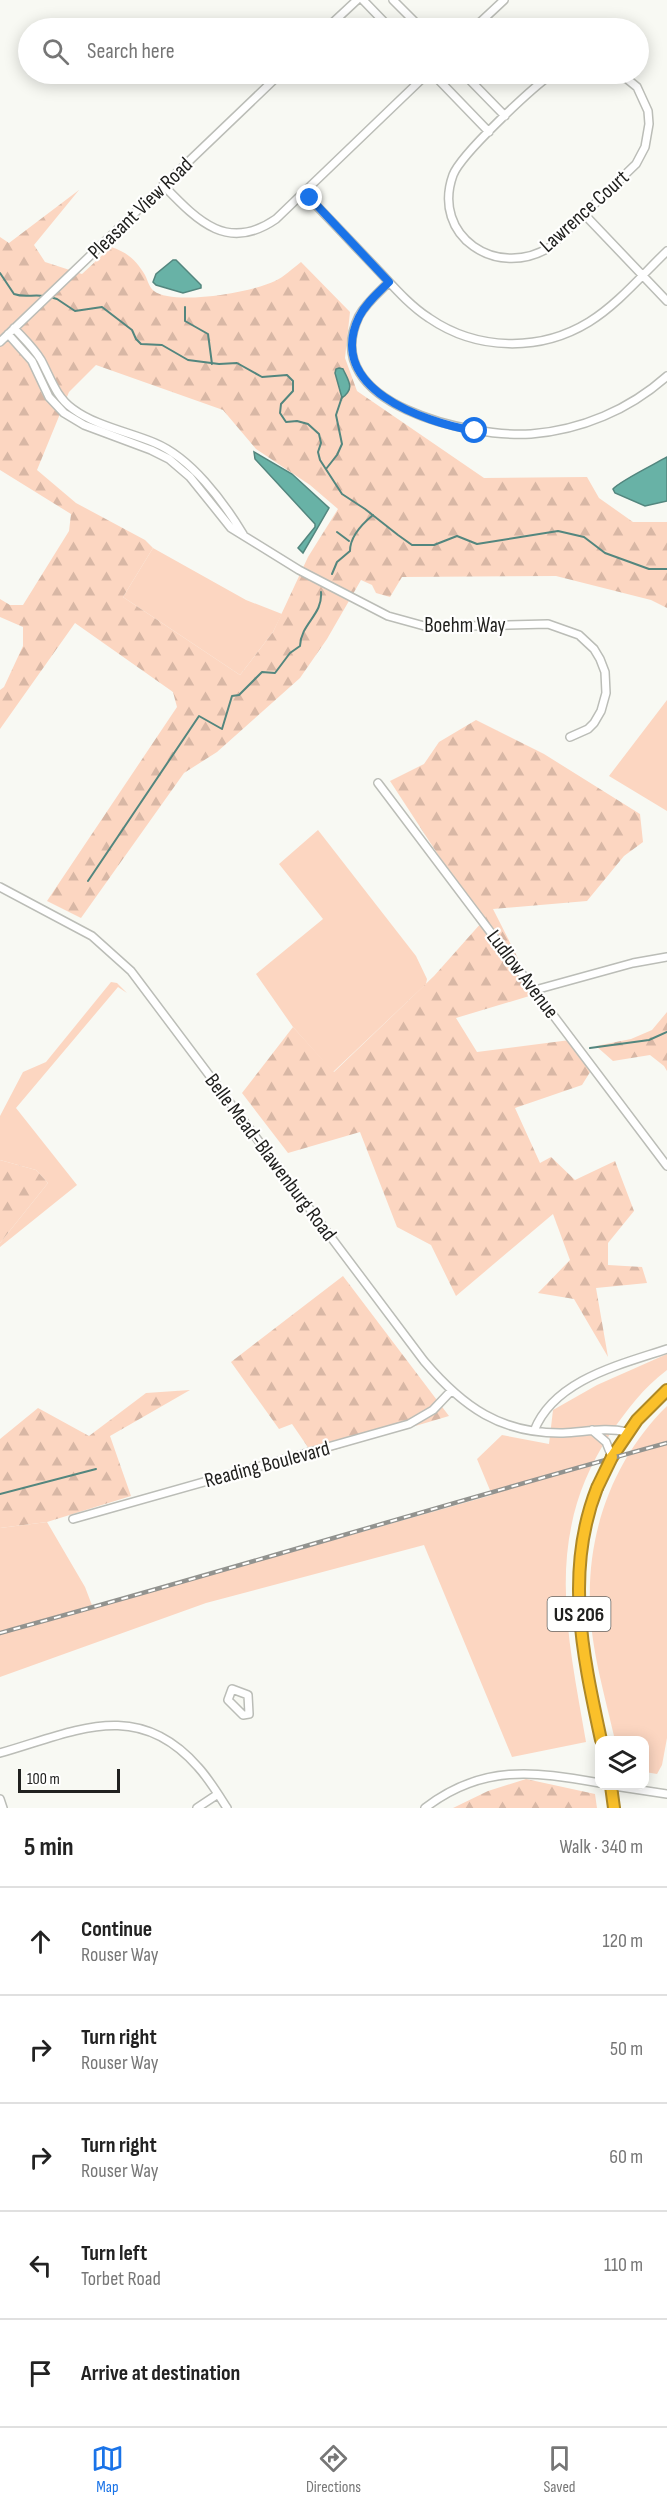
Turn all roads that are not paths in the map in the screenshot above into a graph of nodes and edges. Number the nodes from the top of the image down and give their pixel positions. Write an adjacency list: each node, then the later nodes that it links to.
1 (357, 0): 5 (street)
2 (363, 0): 6 (street)
3 (393, 0): 7 (street)
4 (504, 0): 8 (street)
5 (338, 18)
6 (380, 18)
7 (410, 18)
8 (485, 18)
9 (269, 84): 17 (street, Pleasant View Road)
10 (416, 84): 18 (street)
11 (443, 84): 16 (street)
12 (474, 84): 15 (street)
13 (541, 84): 15 (street, Lawrence Court)
14 (633, 84): 19 (street, Lawrence Court)
15 (505, 117): 16 (street, Lawrence Court)
16 (489, 132): 19 (street, Lawrence Court)
17 (163, 185): 18 (street); 24 (street, Pleasant View Road)
18 (303, 192): 22 (street)
19 (584, 214): 21 (street)
20 (667, 251): 21 (street)
21 (642, 275): 22 (street); 23 (street)
22 (389, 282): 26 (street)
23 (667, 301)
24 (11, 331): 25 (street, Pleasant View Road); 27 (street, Boehm Way); 28 (street, Boehm Way)
25 (0, 342)
26 (667, 376)
27 (55, 391): 28 (street); 29 (street, Boehm Way)
28 (48, 395): 29 (street, Boehm Way)
29 (159, 449): 30 (street, Boehm Way); 31 (street, Boehm Way)
30 (203, 480): 31 (street); 32 (street, Boehm Way)
31 (197, 486): 32 (street, Boehm Way)
32 (243, 534): 33 (street, Boehm Way)
33 (570, 737)
34 (378, 783): 37 (street, Ludlow Avenue)
35 (0, 887): 42 (street, Belle Mead-Blawenburg Road)
36 (667, 957): 37 (street)
37 (535, 990): 38 (street, Ludlow Avenue)
38 (663, 1154): 39 (street, Ludlow Avenue)
39 (667, 1166)
40 (667, 1349): 44 (street)
41 (667, 1390): 45 (highway, US 206)
42 (451, 1391): 44 (street, Belle Mead-Blawenburg Road); 47 (street, Reading Boulevard)
43 (592, 1430): 44 (street, Belle Mead-Blawenburg Road); 45 (street, Belle Mead-Blawenburg Road); 46 (street)
44 (534, 1431)
45 (627, 1432): 46 (highway, US 206)
46 (612, 1457): 48 (highway, US 206, bridge)
47 (73, 1519)
48 (600, 1736)
49 (0, 1753): 54 (street)
50 (595, 1782): 59 (street)
51 (612, 1790): 60 (highway)
52 (649, 1790): 53 (street)
53 (667, 1792)
54 (218, 1794): 57 (street); 58 (street)
55 (0, 1799): 56 (street)
56 (3, 1808)
57 (197, 1808)
58 (227, 1808)
59 (425, 1808)
60 (614, 1808)

